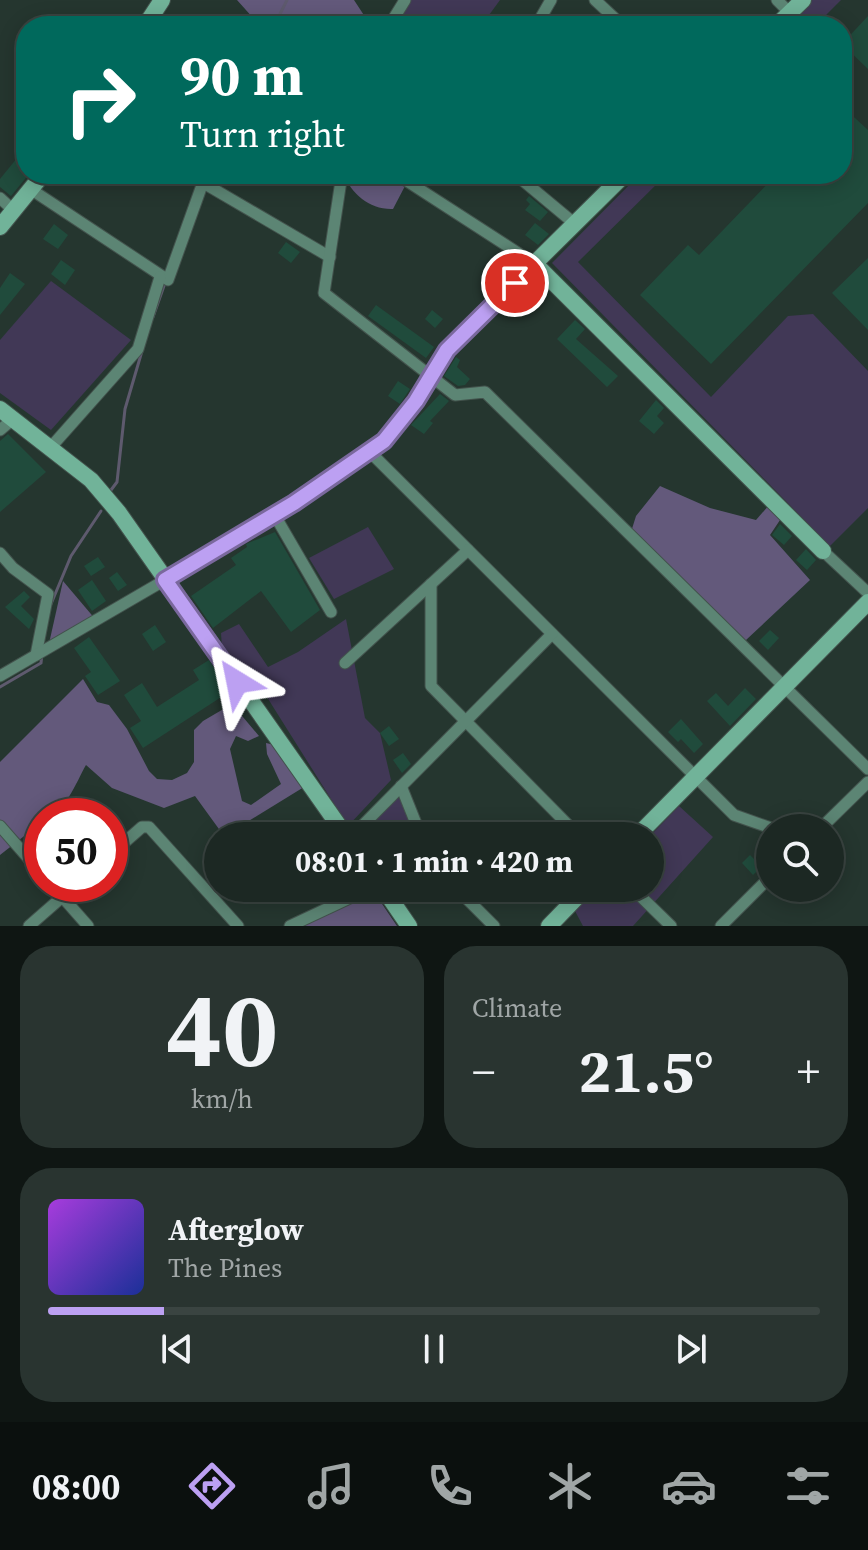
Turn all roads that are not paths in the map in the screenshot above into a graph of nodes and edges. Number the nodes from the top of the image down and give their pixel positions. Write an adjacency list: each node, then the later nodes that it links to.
1 (595, 0): 5 (street)
2 (777, 0): 4 (street)
3 (803, 0): 4 (street)
4 (790, 13): 6 (street)
5 (612, 16)
6 (787, 16)
7 (36, 184): 14 (street)
8 (196, 184): 21 (street)
9 (206, 184): 19 (street)
10 (341, 184): 19 (street)
11 (411, 184): 20 (street)
12 (527, 184): 17 (street)
13 (615, 184): 17 (street)
14 (32, 190): 16 (street); 21 (street)
15 (0, 198): 16 (street)
16 (14, 211): 18 (street)
17 (575, 224): 20 (street)
18 (0, 227)
19 (330, 257): 22 (street)
20 (535, 264): 22 (street); 28 (street)
21 (163, 278): 24 (street)
22 (431, 375): 25 (street); 39 (street)
23 (4, 419): 24 (street)
24 (51, 447): 30 (street)
25 (370, 452): 26 (street); 27 (street)
26 (274, 514): 30 (street); 34 (street)
27 (468, 550): 31 (street); 35 (street)
28 (823, 551): 32 (street)
29 (0, 553): 36 (street)
30 (165, 580): 36 (street); 46 (street)
31 (431, 584): 37 (street); 40 (street)
32 (868, 593)
33 (868, 602): 39 (street)
34 (331, 612)
35 (552, 634): 40 (street); 42 (street)
36 (36, 655): 38 (street)
37 (345, 663)
38 (0, 676)
39 (784, 687): 41 (street); 42 (street)
40 (466, 721): 44 (street); 49 (street)
41 (868, 769)
42 (696, 776): 50 (street); 51 (street)
43 (868, 782): 45 (street)
44 (401, 786): 47 (street); 48 (street)
45 (835, 814)
46 (339, 822)
47 (364, 822)
48 (415, 822)
49 (565, 822)
50 (651, 822)
51 (756, 823)
52 (0, 826): 54 (street)
53 (128, 839): 65 (street)
54 (24, 853)
55 (756, 891): 71 (street)
56 (56, 902): 63 (street)
57 (66, 902): 64 (street)
58 (341, 902): 66 (street)
59 (393, 902): 67 (street)
60 (470, 902): 68 (street)
61 (572, 902): 69 (street)
62 (646, 902): 70 (street)
63 (29, 926)
64 (88, 926)
65 (238, 926)
66 (290, 926)
67 (409, 926)
68 (494, 926)
69 (549, 926)
70 (671, 926)
71 (721, 926)

